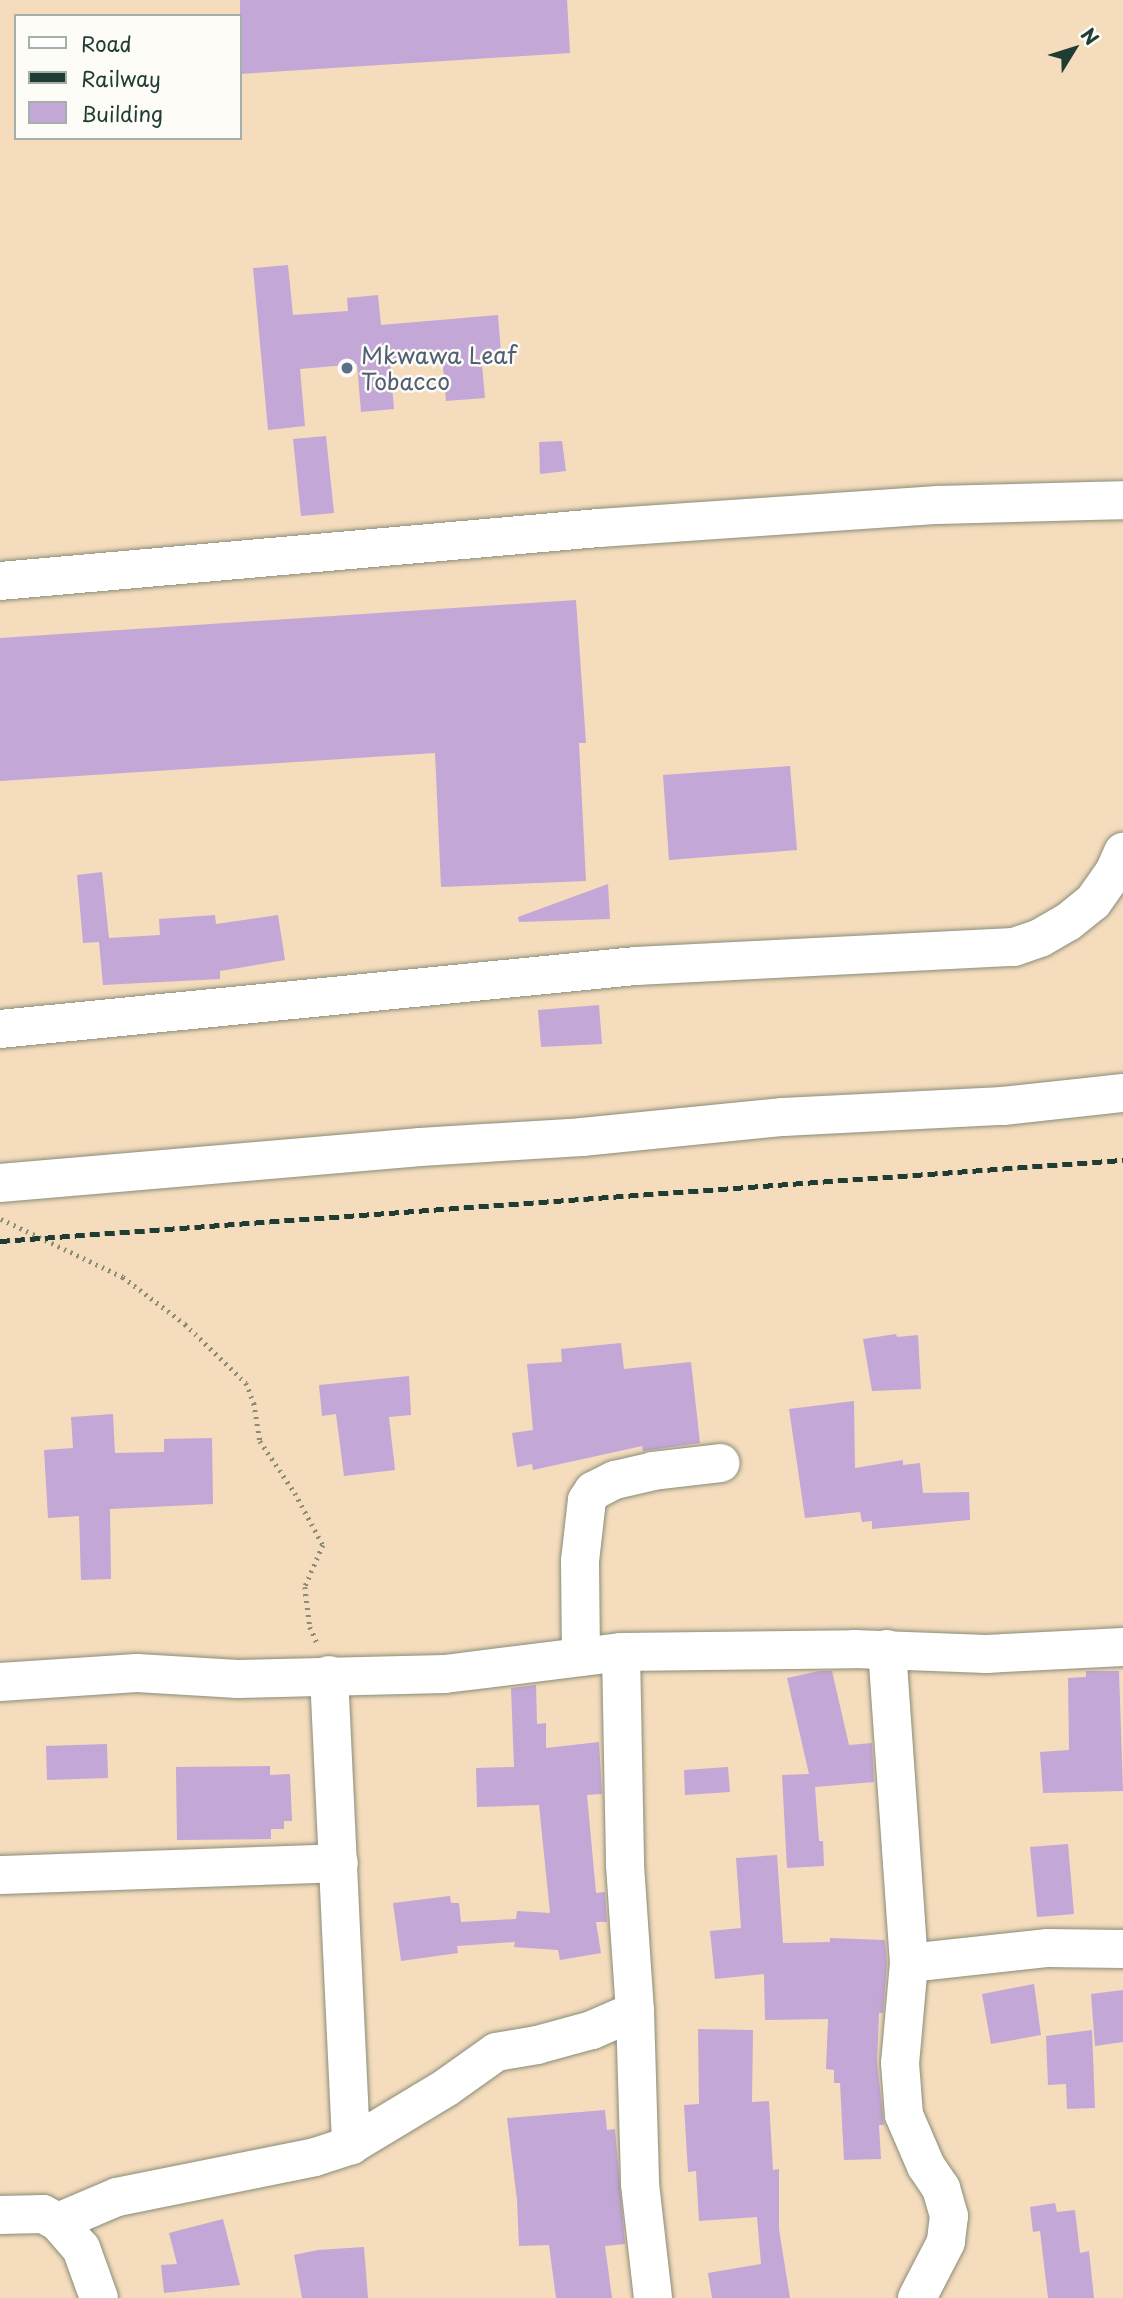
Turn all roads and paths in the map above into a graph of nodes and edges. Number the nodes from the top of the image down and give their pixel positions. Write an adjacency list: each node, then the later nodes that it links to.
1 (1123, 500): 2 (street)
2 (0, 581)
3 (1123, 852): 4 (street)
4 (0, 1029)
5 (1123, 1093): 6 (street)
6 (0, 1183)
7 (0, 1219): 13 (path)
8 (721, 1463): 12 (street)
9 (1123, 1647): 10 (street)
10 (887, 1649): 11 (street); 18 (street)
11 (621, 1652): 12 (street); 19 (street)
12 (581, 1657): 13 (street)
13 (329, 1675): 14 (street); 15 (street)
14 (0, 1682)
15 (339, 1863): 16 (street); 20 (street)
16 (0, 1875)
17 (1123, 1949): 18 (street)
18 (909, 1963): 25 (street)
19 (635, 2011): 20 (street); 24 (street)
20 (351, 2145): 22 (street)
21 (0, 2215): 22 (street)
22 (58, 2221): 23 (street)
23 (99, 2298)
24 (653, 2298)
25 (917, 2298)

